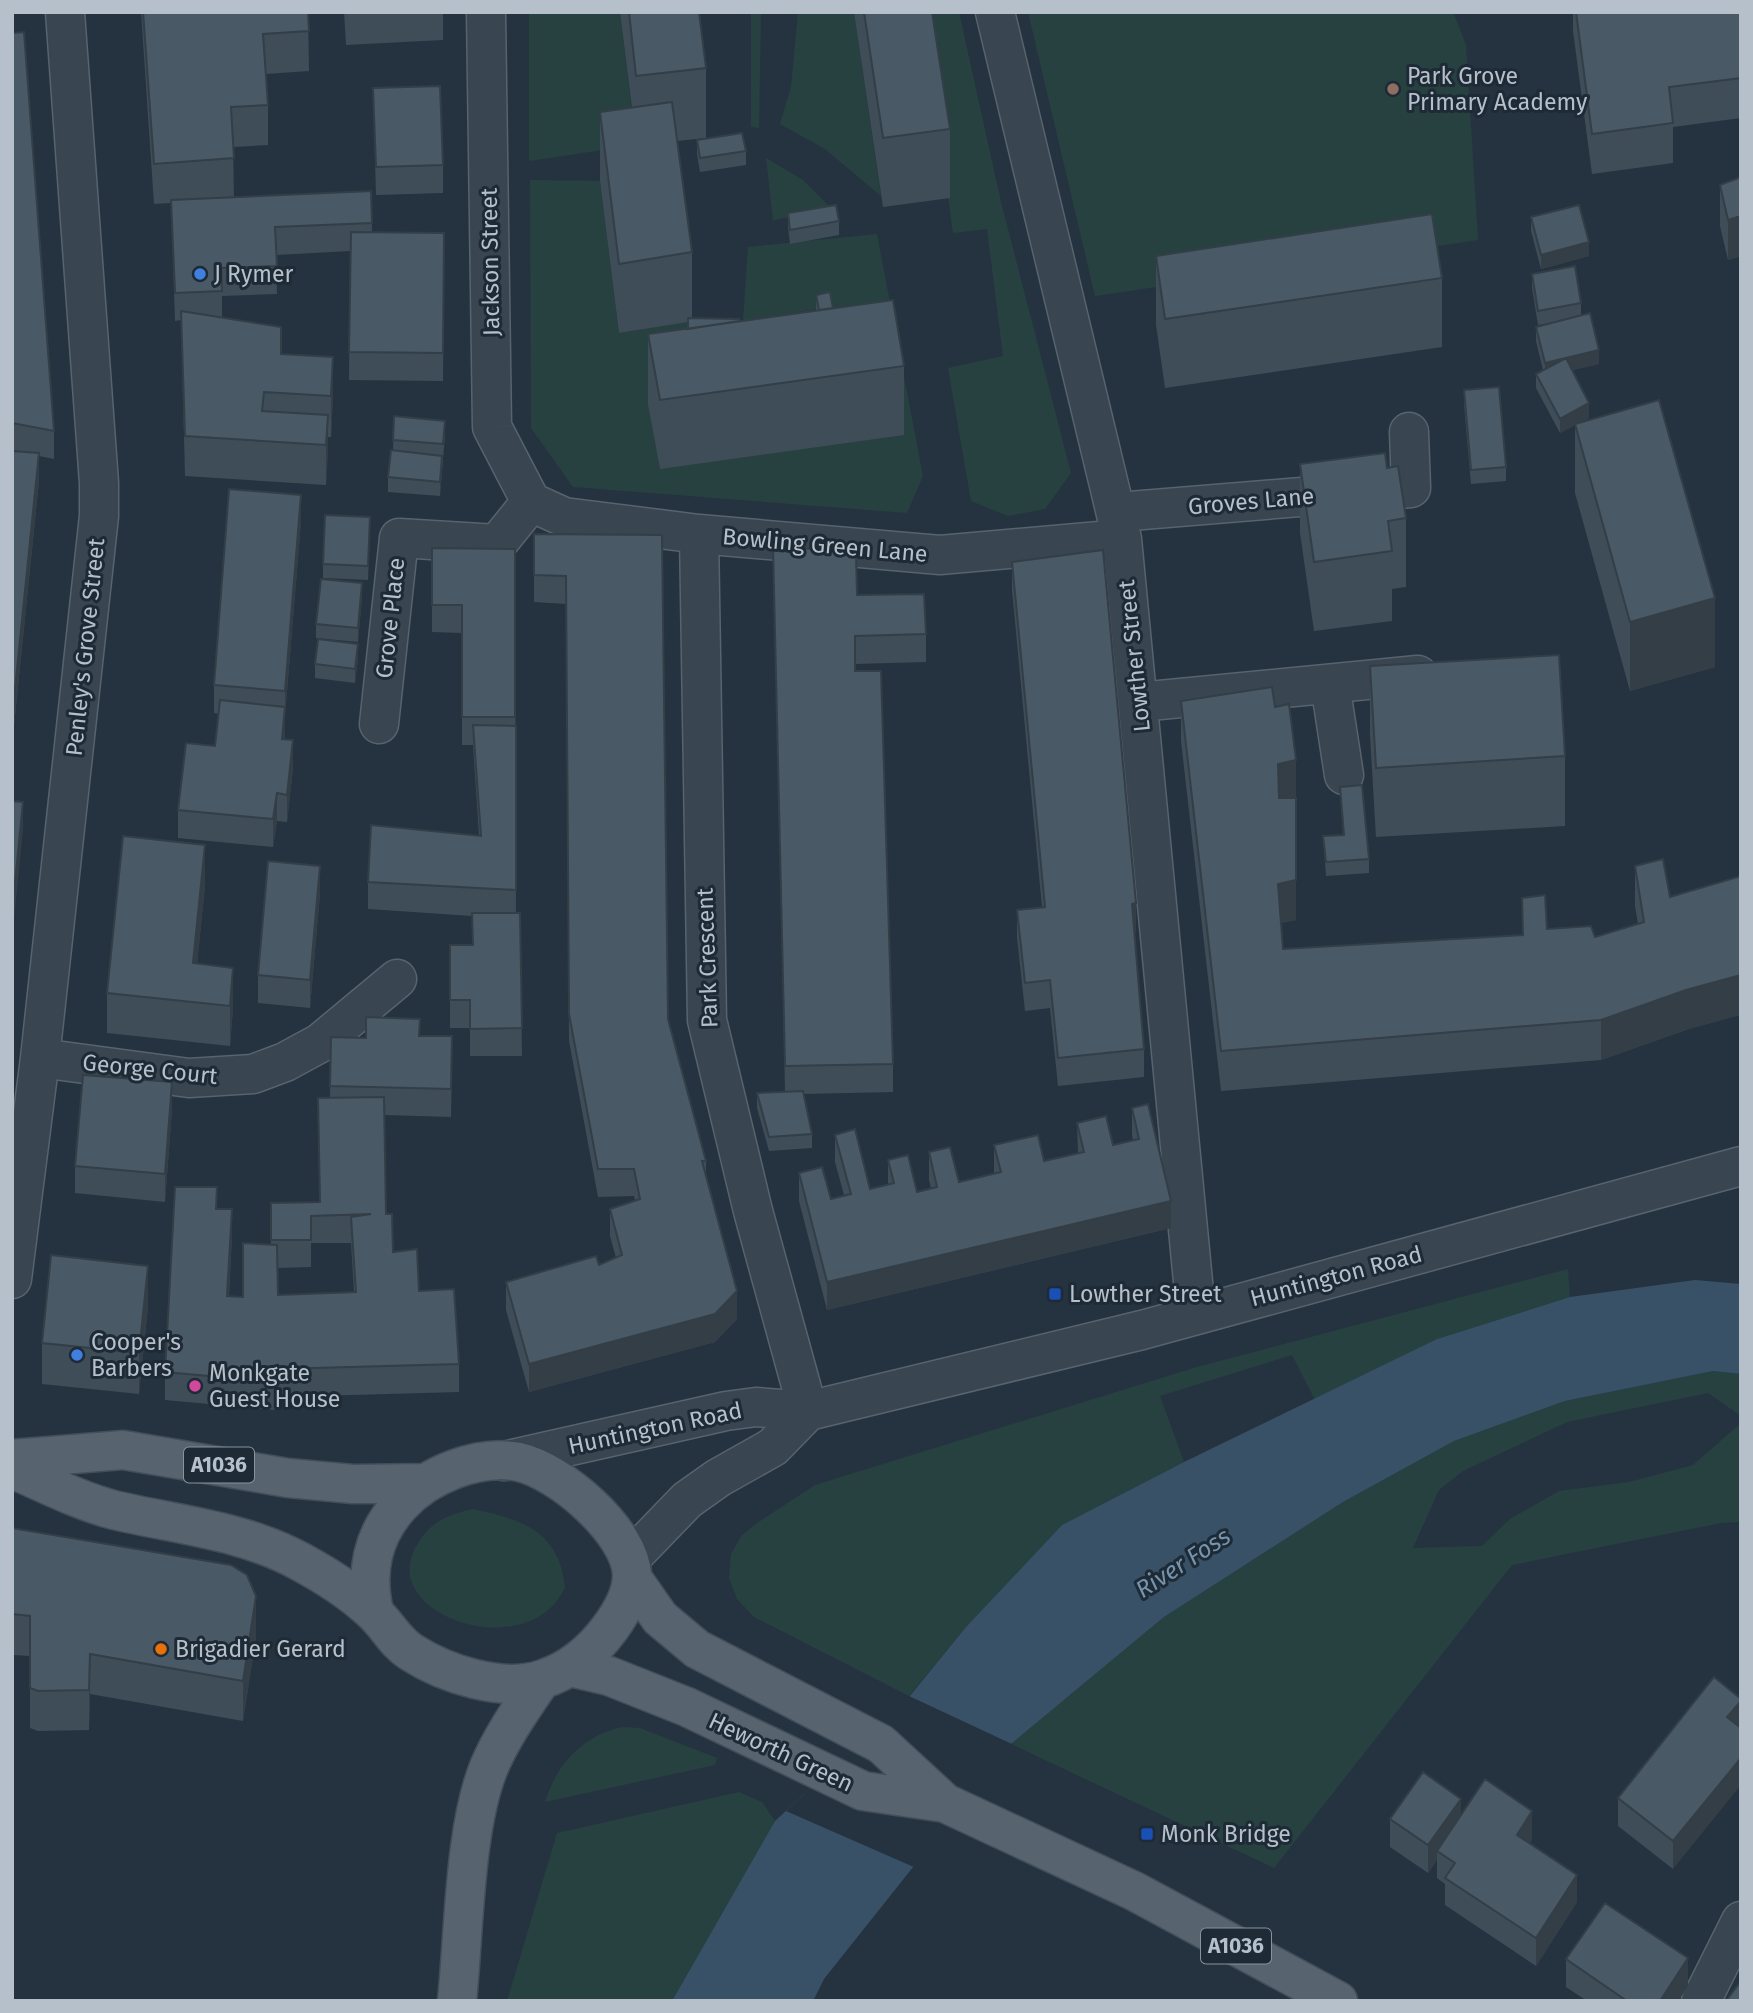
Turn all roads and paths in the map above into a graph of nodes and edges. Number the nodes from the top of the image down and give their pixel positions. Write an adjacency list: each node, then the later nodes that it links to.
1 (65, 12): 14 (street, Penley's Grove Street)
2 (486, 12): 5 (street, Jackson Street)
3 (995, 12): 6 (street, Lowther Street)
4 (1409, 432): 6 (street, Groves Lane)
5 (531, 502): 7 (street, Bowling Green Lane); 11 (street, Grove Place)
6 (1120, 525): 7 (street, Bowling Green Lane); 10 (street, Lowther Street)
7 (699, 534): 18 (street, Park Crescent)
8 (1418, 676): 9 (street)
9 (1330, 684): 10 (street); 12 (street)
10 (1139, 702): 17 (street, Lowther Street)
11 (379, 724)
12 (1344, 775)
13 (397, 979): 14 (street, George Court)
14 (40, 1058): 16 (street, Penley's Grove Street)
15 (1741, 1166): 17 (street, Huntington Road)
16 (12, 1279)
17 (1196, 1313): 18 (street, Huntington Road)
18 (808, 1411): 20 (street, Huntington Road); 23 (street)
19 (12, 1459): 22 (main road, A1036)
20 (503, 1461): 22 (main road, A1036); 23 (main road, A1036)
21 (12, 1469): 24 (main road, A1036)
22 (426, 1482): 24 (main road, A1036)
23 (631, 1569): 25 (main road); 26 (main road, A1036)
24 (374, 1612): 25 (main road, A1036)
25 (556, 1674): 26 (main road, Heworth Green / A1036); 28 (main road)
26 (945, 1802): 29 (main road, A1036)
27 (1741, 1921): 30 (street)
28 (459, 1984)
29 (1338, 2001)
30 (1701, 2001)

